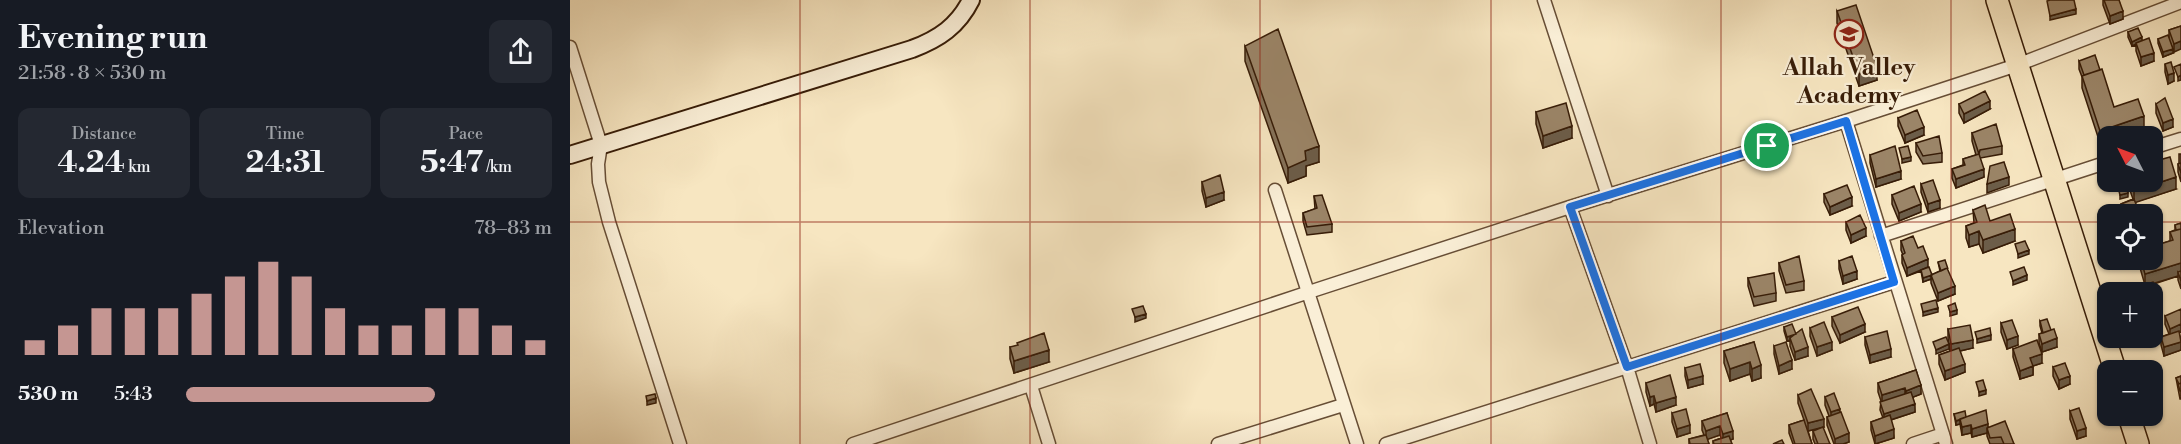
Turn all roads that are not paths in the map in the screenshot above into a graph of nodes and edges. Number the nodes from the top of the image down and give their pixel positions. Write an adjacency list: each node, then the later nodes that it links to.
1 (971, 0): 9 (street)
2 (1544, 0): 15 (street)
3 (1997, 0): 6 (highway)
4 (2181, 2): 6 (street)
5 (570, 47): 9 (street)
6 (2017, 65): 7 (street); 13 (highway)
7 (1846, 121): 15 (street); 17 (street)
8 (2181, 139): 10 (street)
9 (601, 145): 11 (street); 26 (street)
10 (2163, 145)
11 (570, 155)
12 (2097, 165): 13 (street)
13 (2053, 179): 17 (street); 20 (highway)
14 (1275, 190): 19 (street)
15 (1608, 196): 16 (street)
16 (1570, 207): 19 (street); 21 (street)
17 (1881, 236): 18 (street)
18 (1894, 282): 21 (street); 25 (street)
19 (1309, 292): 22 (street); 23 (street)
20 (2112, 360)
21 (1627, 367): 31 (street); 32 (street)
22 (1031, 386): 27 (street); 28 (street)
23 (1343, 405): 29 (street); 30 (street)
24 (2132, 426): 34 (highway)
25 (1944, 439): 33 (street)
26 (680, 444)
27 (853, 444)
28 (1048, 444)
29 (1218, 444)
30 (1357, 444)
31 (1386, 444)
32 (1650, 444)
33 (1913, 444)
34 (2138, 444)

